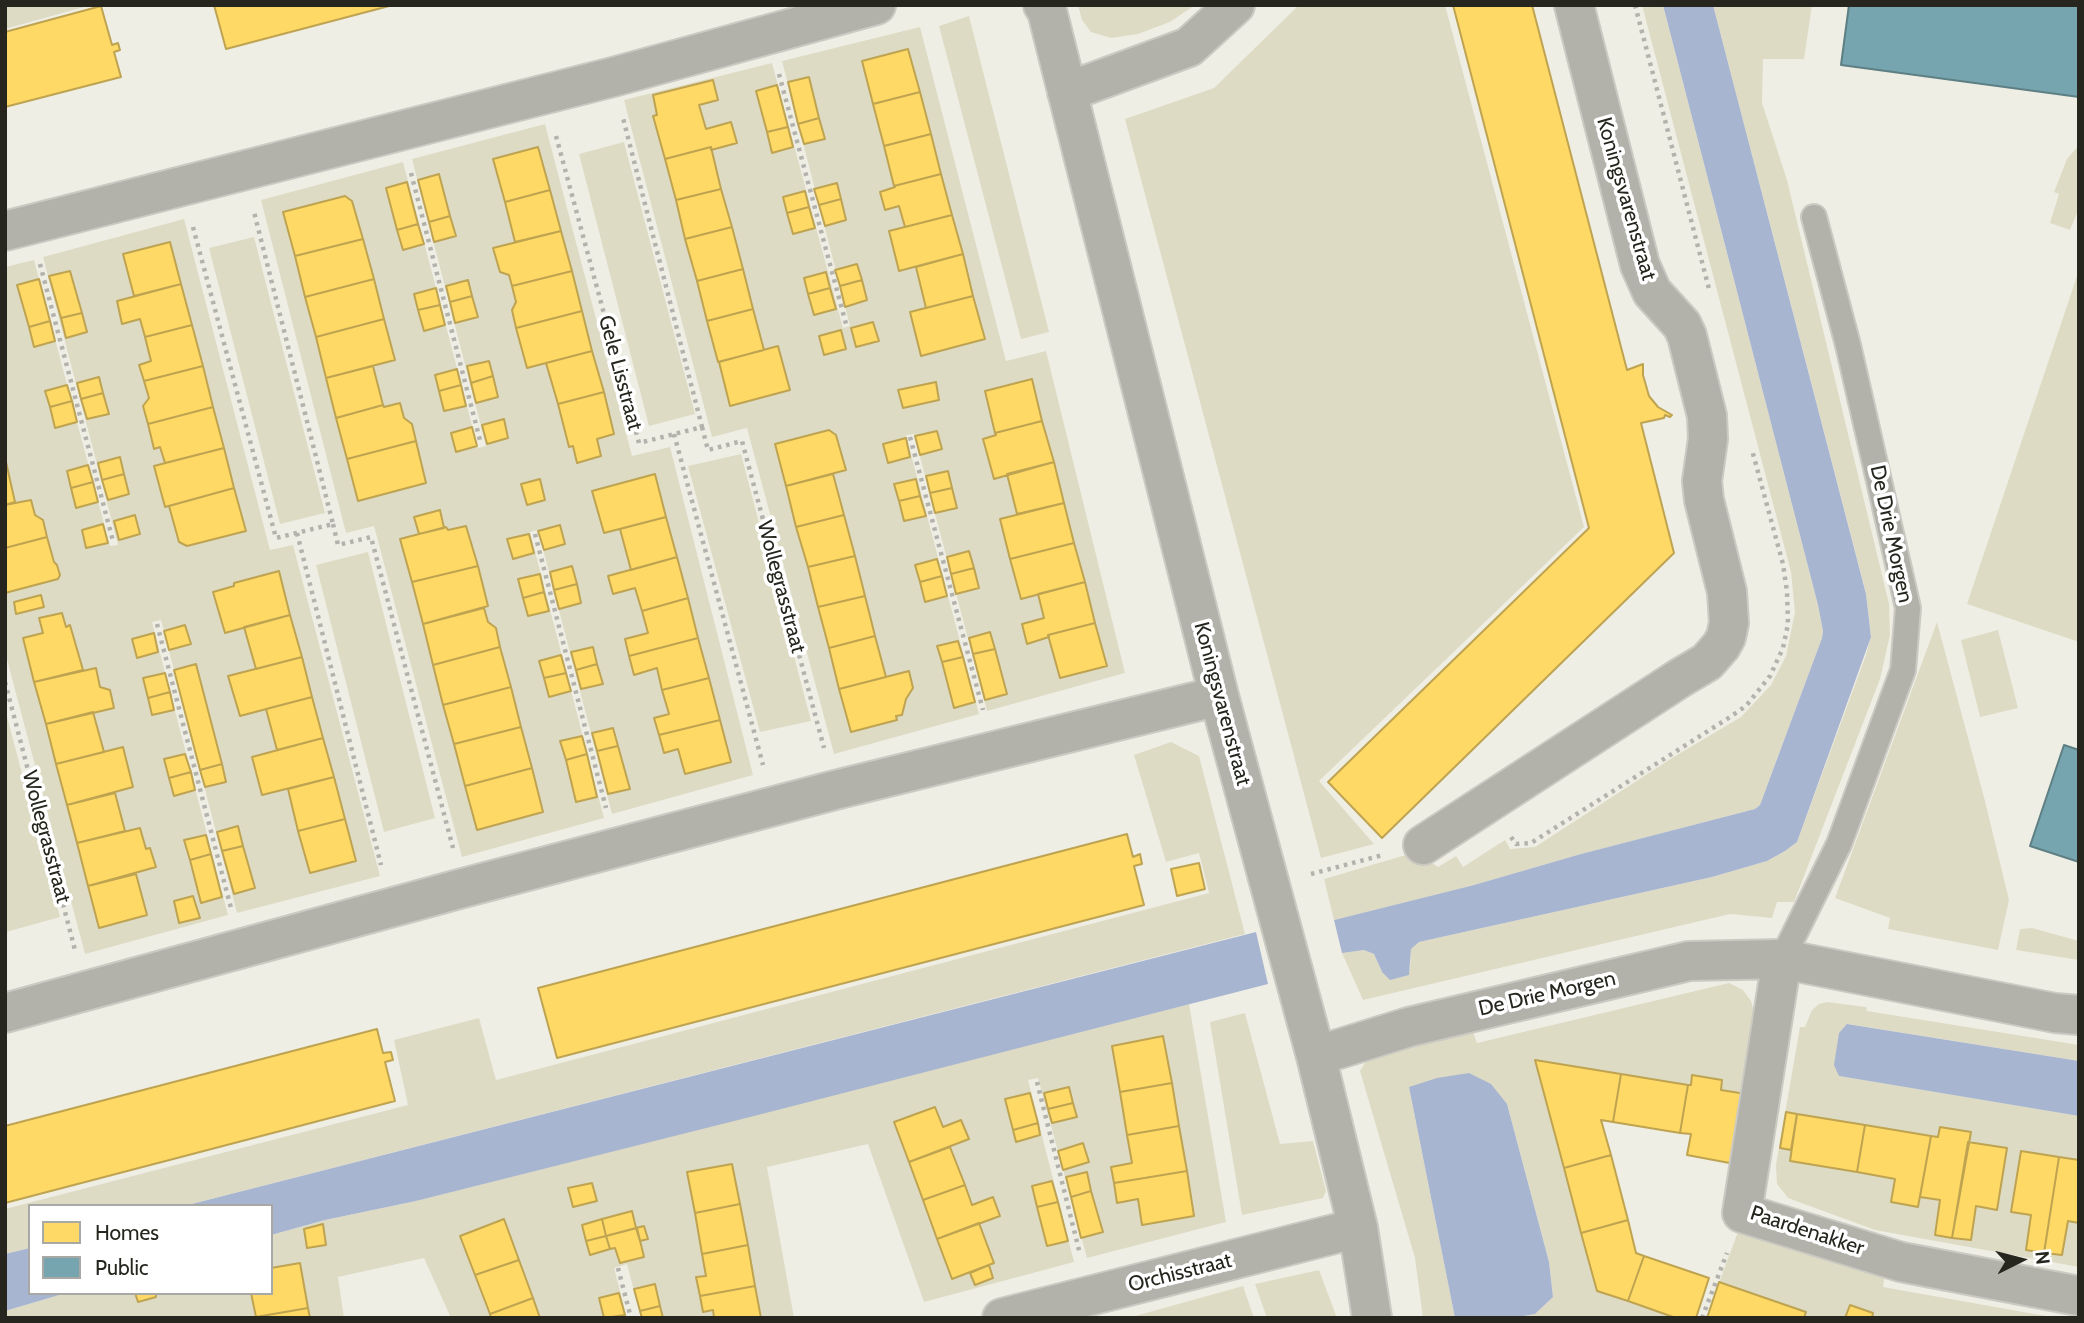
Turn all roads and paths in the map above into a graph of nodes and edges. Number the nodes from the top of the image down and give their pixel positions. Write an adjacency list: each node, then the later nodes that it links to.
1 (877, 5): 5 (street)
2 (1235, 5): 7 (street)
3 (1574, 5): 29 (street, Koningsvarenstraat)
4 (1045, 8): 7 (street, Koningsvarenstraat)
5 (769, 34): 6 (street); 14 (path)
6 (612, 77): 8 (street); 15 (path)
7 (1066, 92): 25 (street, Koningsvarenstraat)
8 (544, 94): 9 (street); 16 (path, Gele Lisstraat)
9 (400, 130): 10 (street); 18 (path)
10 (244, 170): 11 (street); 19 (path)
11 (182, 186): 13 (street); 20 (path)
12 (1814, 217): 34 (lane, De Drie Morgen)
13 (18, 227): 22 (path)
14 (846, 324)
15 (702, 427): 16 (path, Gele Lisstraat); 27 (path, Wollegrasstraat)
16 (674, 434): 28 (path)
17 (910, 437): 26 (path)
18 (481, 443)
19 (333, 524): 20 (path); 31 (path)
20 (297, 533): 32 (path)
21 (535, 534): 30 (path)
22 (113, 541)
23 (157, 624): 33 (path)
24 (5, 682): 35 (path, Wollegrasstraat)
25 (1219, 696): 26 (street); 38 (street, Koningsvarenstraat)
26 (994, 751): 27 (street)
27 (835, 790): 28 (street)
28 (774, 807): 30 (street)
29 (1423, 845)
30 (617, 849): 31 (street)
31 (463, 888): 32 (street)
32 (393, 908): 33 (street)
33 (242, 949): 35 (street)
34 (1782, 959): 37 (street, De Drie Morgen); 38 (street, De Drie Morgen); 40 (street, Paardenakker)
35 (86, 991): 36 (street)
36 (5, 1013)
37 (2079, 1015)
38 (1316, 1056): 41 (street, Koningsvarenstraat)
39 (1037, 1082): 43 (path)
40 (1742, 1213): 44 (street, Paardenakker); 48 (path)
41 (1358, 1228): 43 (street, Orchisstraat); 47 (street, Koningsvarenstraat)
42 (618, 1268): 45 (path)
43 (1091, 1295): 46 (street, Orchisstraat)
44 (2079, 1296)
45 (631, 1318)
46 (1002, 1318)
47 (1372, 1318)
48 (1702, 1318)

